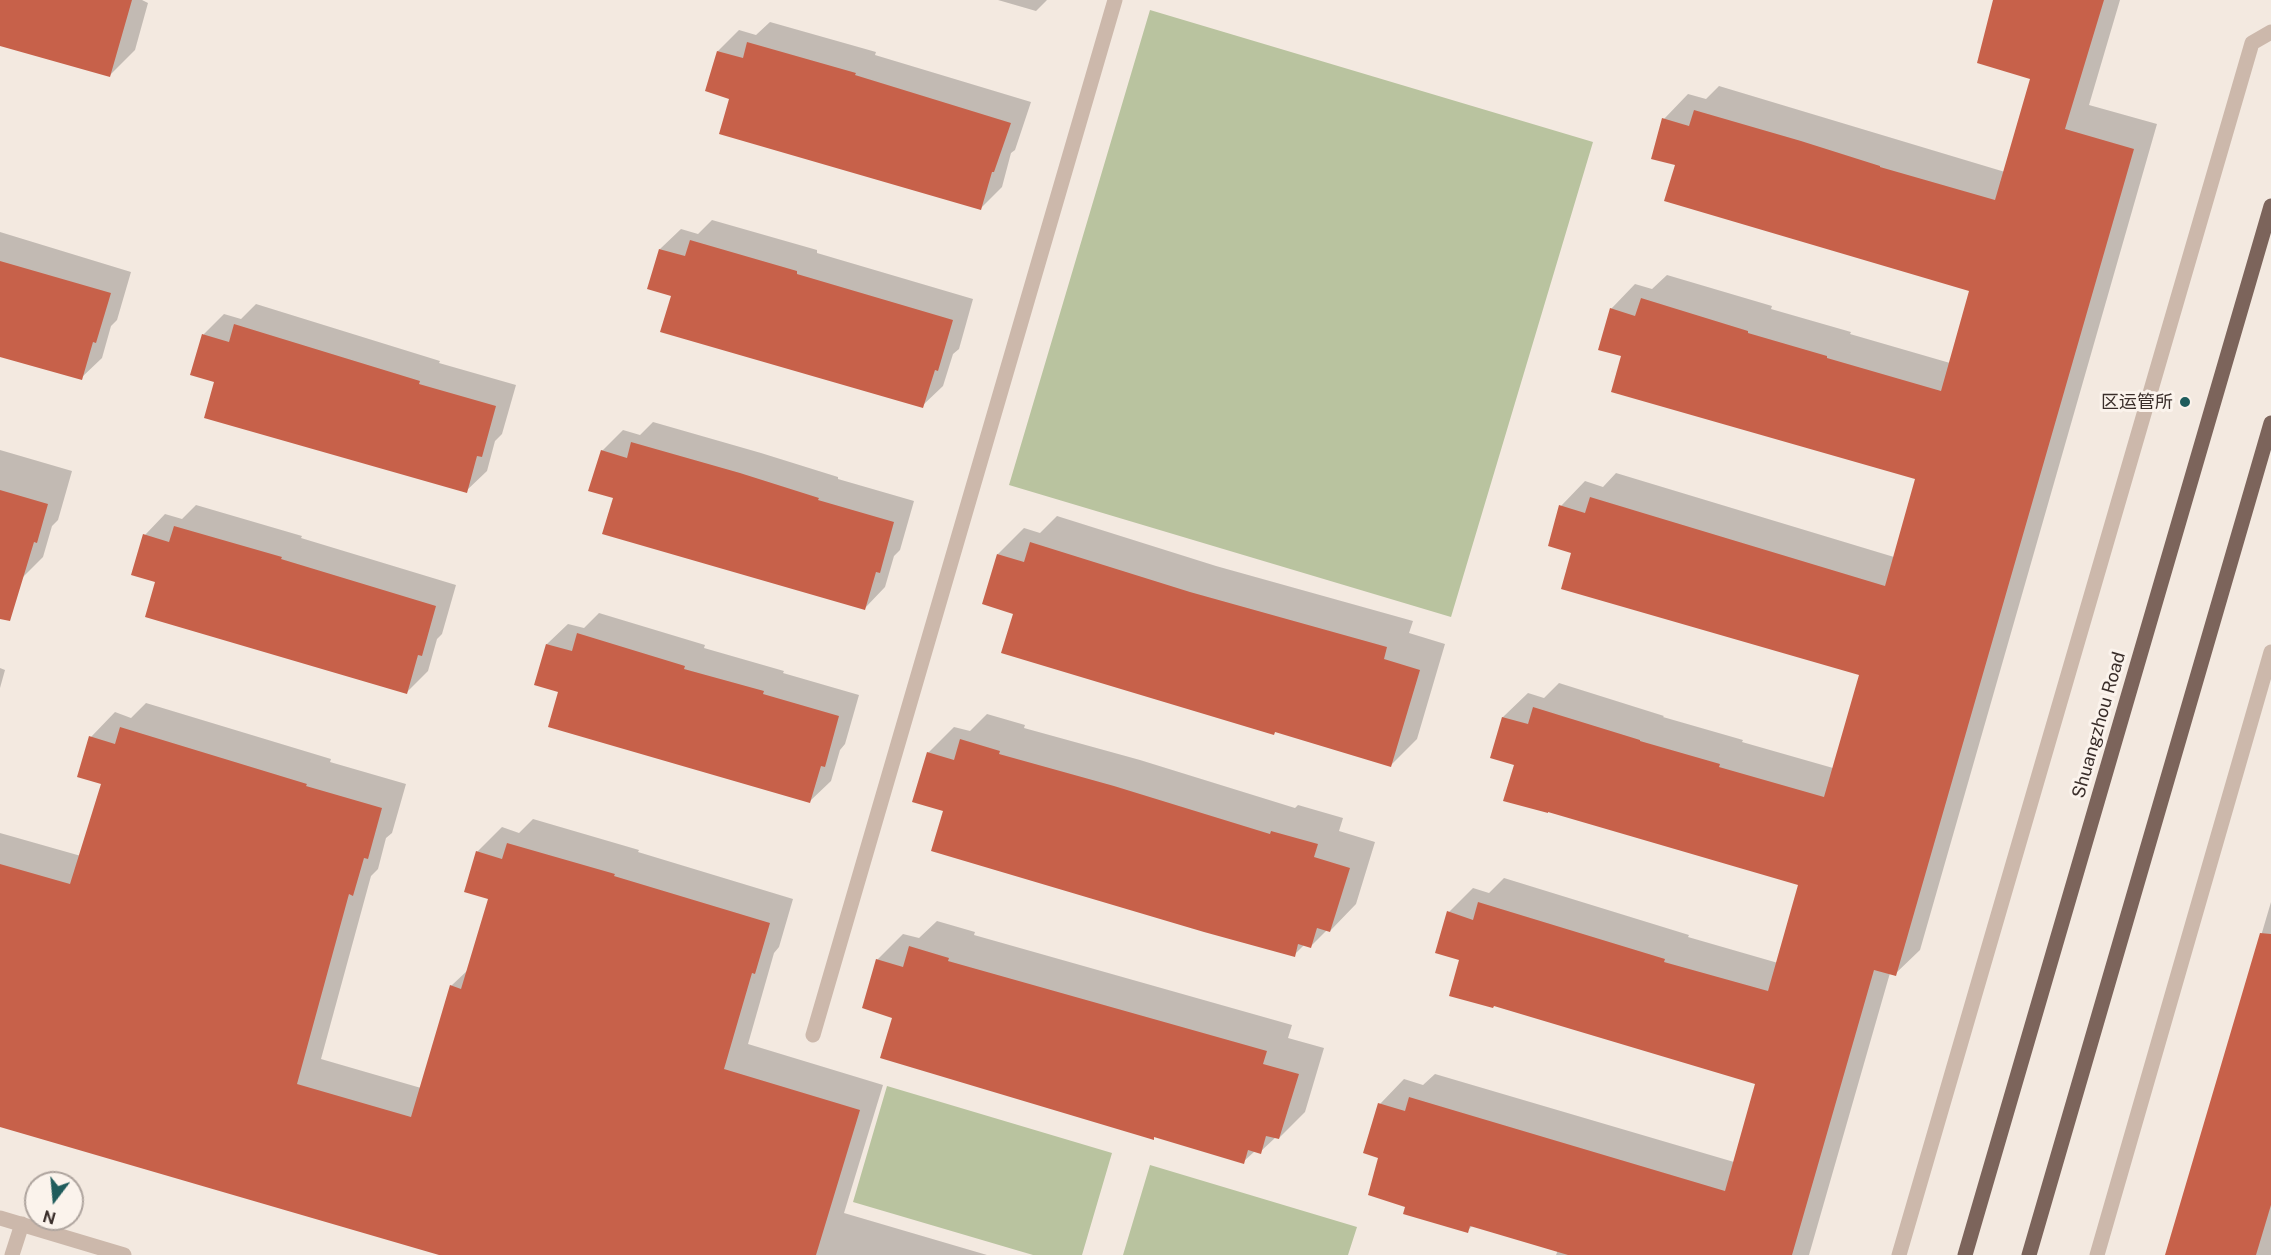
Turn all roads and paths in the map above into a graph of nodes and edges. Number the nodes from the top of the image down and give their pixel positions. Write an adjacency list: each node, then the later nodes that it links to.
1 (1114, 0): 6 (street)
2 (2271, 32): 11 (street)
3 (2271, 206): 12 (main road, Shuangzhou Road)
4 (2271, 423): 13 (main road)
5 (2271, 652): 14 (street)
6 (813, 1035)
7 (0, 1218): 8 (street)
8 (22, 1224): 9 (street); 10 (street)
9 (12, 1255)
10 (124, 1255)
11 (1899, 1255)
12 (1965, 1255)
13 (2029, 1255)
14 (2097, 1255)

